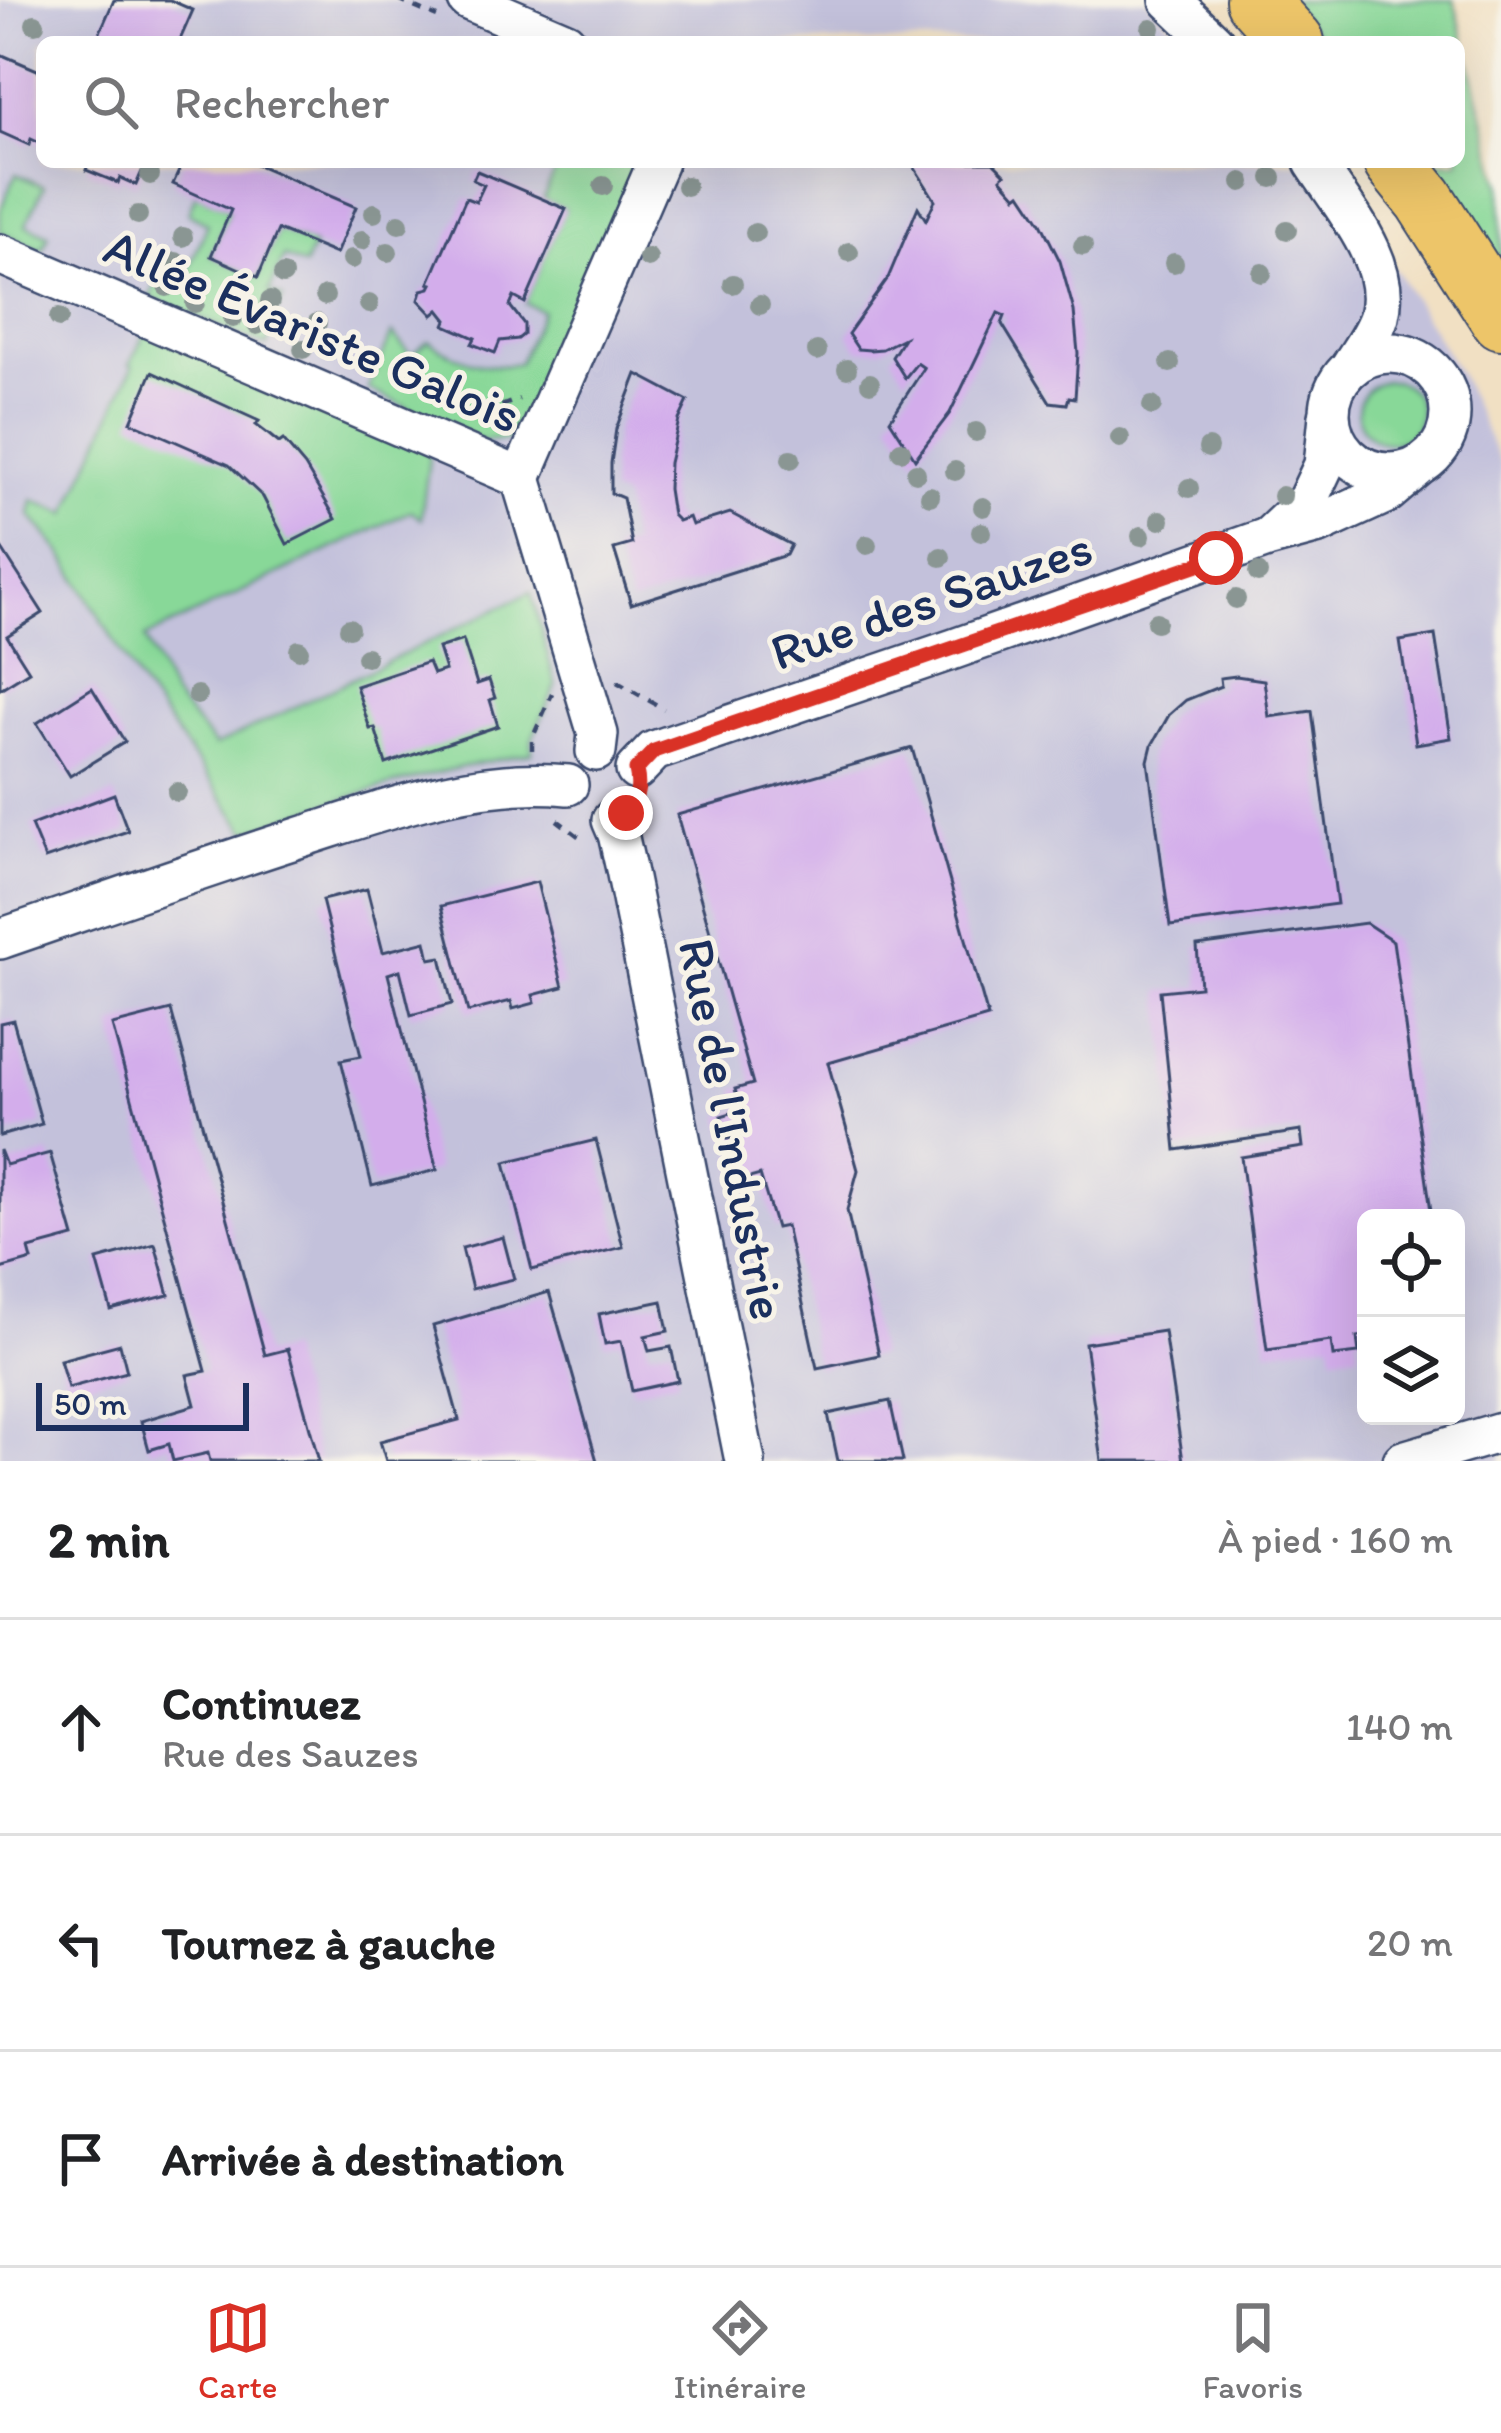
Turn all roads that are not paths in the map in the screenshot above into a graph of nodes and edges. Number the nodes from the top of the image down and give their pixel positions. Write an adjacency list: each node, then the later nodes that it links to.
1 (468, 0): 4 (street)
2 (1169, 0): 5 (street)
3 (1256, 0): 6 (highway)
4 (552, 36)
5 (1208, 36)
6 (1289, 36)
7 (655, 168): 15 (street)
8 (1318, 168): 12 (street)
9 (1399, 168): 11 (highway)
10 (0, 254): 15 (street, Allée Évariste Galois)
11 (1501, 319)
12 (1352, 366): 13 (street); 14 (street)
13 (1329, 416): 14 (street); 16 (street, Rue des Sauzes)
14 (1420, 465): 16 (street, Rue des Sauzes)
15 (521, 478): 17 (street, Allée Évariste Galois)
16 (1267, 538): 18 (street, Rue des Sauzes)
17 (596, 751): 18 (street); 19 (street)
18 (636, 770): 20 (street)
19 (553, 784): 20 (street); 21 (street)
20 (612, 820): 23 (street, Rue de l'Industrie)
21 (0, 939)
22 (1501, 1432): 24 (street)
23 (745, 1461)
24 (1403, 1461)

